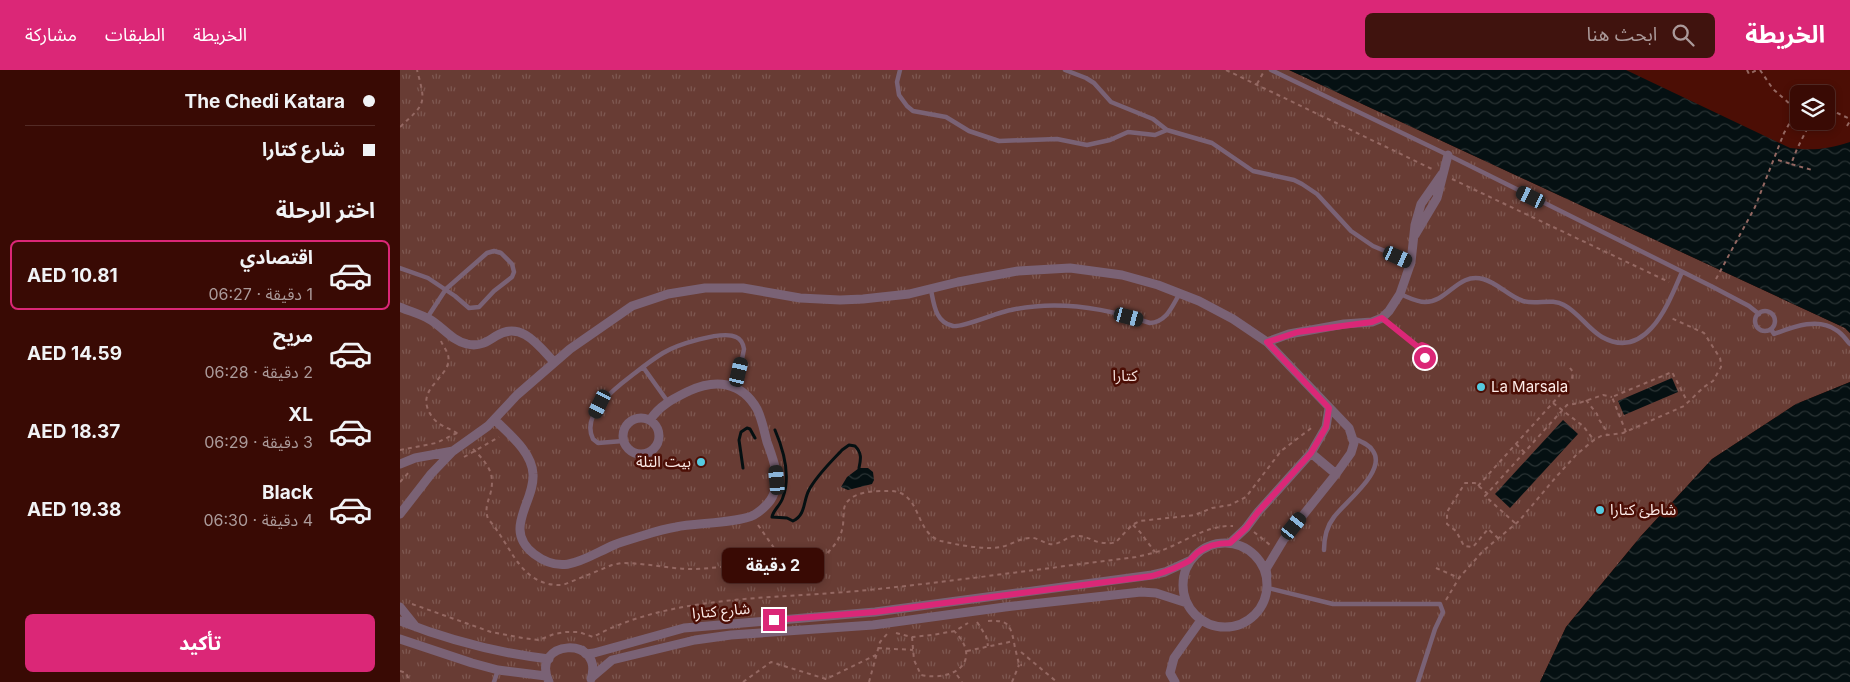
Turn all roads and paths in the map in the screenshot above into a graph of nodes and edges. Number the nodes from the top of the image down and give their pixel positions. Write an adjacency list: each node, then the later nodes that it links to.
1 (418, 70): 13 (path)
2 (900, 70): 15 (lane)
3 (1065, 70): 15 (lane)
4 (1265, 70): 8 (path)
5 (1271, 70): 17 (lane)
6 (1747, 70): 7 (path)
7 (1758, 70): 9 (path)
8 (1257, 84)
9 (1790, 104)
10 (1835, 112): 11 (path)
11 (1850, 120): 14 (path)
12 (1790, 124): 24 (path)
13 (400, 126)
14 (1847, 126)
15 (1168, 130): 21 (lane)
16 (1808, 130): 19 (path)
17 (1448, 156): 21 (street); 23 (lane)
18 (1778, 160): 19 (path)
19 (1791, 164): 20 (path)
20 (1812, 170)
21 (1411, 262): 28 (street)
22 (400, 268): 25 (lane)
23 (1682, 272): 30 (lane); 31 (lane)
24 (1719, 274)
25 (446, 289): 25 (lane); 32 (lane)
26 (931, 290): 27 (street); 27 (lane); 39 (street)
27 (1180, 293): 36 (street)
28 (1400, 294): 30 (lane); 33 (street)
29 (400, 307): 32 (street)
30 (1663, 314): 47 (path)
31 (1759, 314): 34 (lane); 34 (lane)
32 (427, 318): 39 (street)
33 (1382, 318): 36 (street); 38 (lane)
34 (1771, 329): 37 (lane)
35 (441, 340): 55 (path)
36 (1267, 342): 48 (street)
37 (1850, 344)
38 (1418, 347)
39 (554, 362): 50 (street)
40 (643, 368): 42 (lane); 45 (lane); 59 (lane)
41 (1570, 368): 46 (path)
42 (736, 389): 45 (street); 53 (street)
43 (1612, 397): 44 (path); 47 (path); 54 (path)
44 (1586, 400): 49 (path); 56 (path)
45 (668, 402): 51 (street)
46 (1553, 403): 49 (path); 61 (path)
47 (1688, 403): 54 (path)
48 (1329, 408): 57 (street); 66 (street)
49 (1562, 410): 58 (path); 65 (path)
50 (494, 420): 53 (street); 60 (street)
51 (650, 420): 59 (street); 59 (street)
52 (1313, 426): 76 (path)
53 (508, 432): 63 (path)
54 (1626, 432): 56 (path)
55 (457, 433): 60 (path); 62 (path)
56 (1607, 436): 58 (path)
57 (1353, 438): 70 (street); 81 (lane)
58 (1594, 440): 75 (path)
59 (623, 441)
60 (466, 442): 63 (path); 64 (street)
61 (1516, 444): 65 (path); 72 (path)
62 (400, 450)
63 (475, 450): 67 (path); 85 (path)
64 (453, 451): 68 (street); 74 (street)
65 (1524, 452): 73 (path)
66 (1311, 453): 70 (street); 78 (street)
67 (462, 458)
68 (400, 464)
69 (412, 470): 71 (path)
70 (1336, 474): 83 (street)
71 (400, 482)
72 (1478, 486): 73 (path); 79 (path)
73 (1488, 494): 75 (path)
74 (400, 514)
75 (1516, 524): 79 (path)
76 (1132, 525): 82 (path); 85 (path)
77 (759, 526): 85 (path)
78 (1246, 528): 80 (street); 82 (path); 83 (path)
79 (1498, 538): 88 (path)
80 (1230, 543): 84 (street); 87 (street)
81 (1324, 550)
82 (1155, 552): 91 (path)
83 (1276, 552): 87 (street)
84 (1191, 560): 90 (street); 104 (street, شارع كتارا)
85 (788, 568)
86 (1436, 568): 88 (path)
87 (1267, 576): 89 (street)
88 (1460, 578): 92 (path)
89 (1268, 588): 92 (lane); 94 (street)
90 (1187, 603): 94 (street); 114 (street, شارع كتارا)
91 (410, 604)
92 (1442, 606): 123 (lane)
93 (400, 607): 97 (street)
94 (1201, 620): 122 (street)
95 (400, 621): 97 (street)
96 (967, 623): 98 (path)
97 (416, 627): 109 (street)
98 (955, 631): 99 (path); 106 (path)
99 (912, 637): 103 (path); 105 (path)
100 (400, 639): 111 (street)
101 (1014, 641): 102 (path); 102 (path); 120 (path)
102 (988, 646): 106 (path)
103 (878, 648): 105 (path); 108 (path)
104 (582, 650): 109 (street, شارع كتارا); 114 (street)
105 (913, 650): 112 (path)
106 (967, 651): 112 (path)
107 (1021, 652): 121 (path)
108 (877, 655): 117 (path); 118 (path)
109 (549, 659): 113 (street)
110 (400, 670): 115 (path)
111 (498, 670): 113 (street); 116 (lane)
112 (957, 675): 119 (path)
113 (548, 679)
114 (591, 679)
115 (410, 682)
116 (494, 682)
117 (744, 682)
118 (869, 682)
119 (962, 682)
120 (1012, 682)
121 (1057, 682)
122 (1175, 682)
123 (1418, 682)

